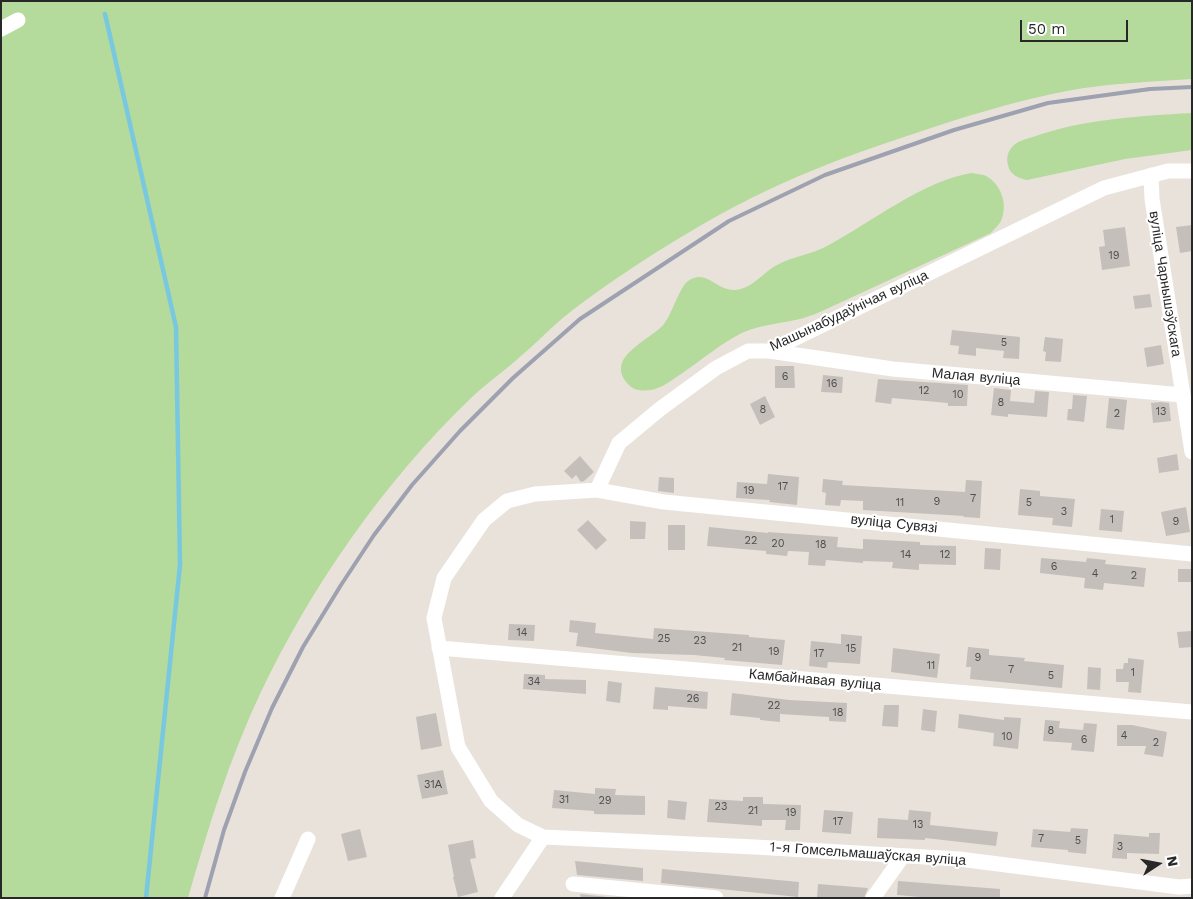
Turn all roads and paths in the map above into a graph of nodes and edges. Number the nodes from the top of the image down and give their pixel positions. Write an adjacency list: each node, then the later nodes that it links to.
1 (18, 20): 2 (street)
2 (1, 29)
3 (1192, 172): 4 (street, Машынабудаўнічая вуліца)
4 (1151, 175): 5 (street, Машынабудаўнічая вуліца); 6 (street, вуліца Чарнышэўскага)
5 (769, 351): 6 (street, Малая вуліца); 8 (street, Машынабудаўнічая вуліца)
6 (1183, 395): 7 (street, вуліца Чарнышэўскага)
7 (1192, 452)
8 (597, 490): 9 (street, вуліца Сувязі); 10 (street)
9 (1192, 554)
10 (438, 648): 11 (street, Камбайнавая вуліца); 12 (street)
11 (1192, 712)
12 (543, 837): 14 (street, 1-я Гомсельмашаўская вуліца); 18 (street)
13 (308, 839): 17 (street)
14 (903, 856): 16 (street, 1-я Гомсельмашаўская вуліца); 20 (street)
15 (573, 884): 19 (street)
16 (1182, 890)
17 (282, 898)
18 (502, 898)
19 (716, 898)
20 (873, 898)

